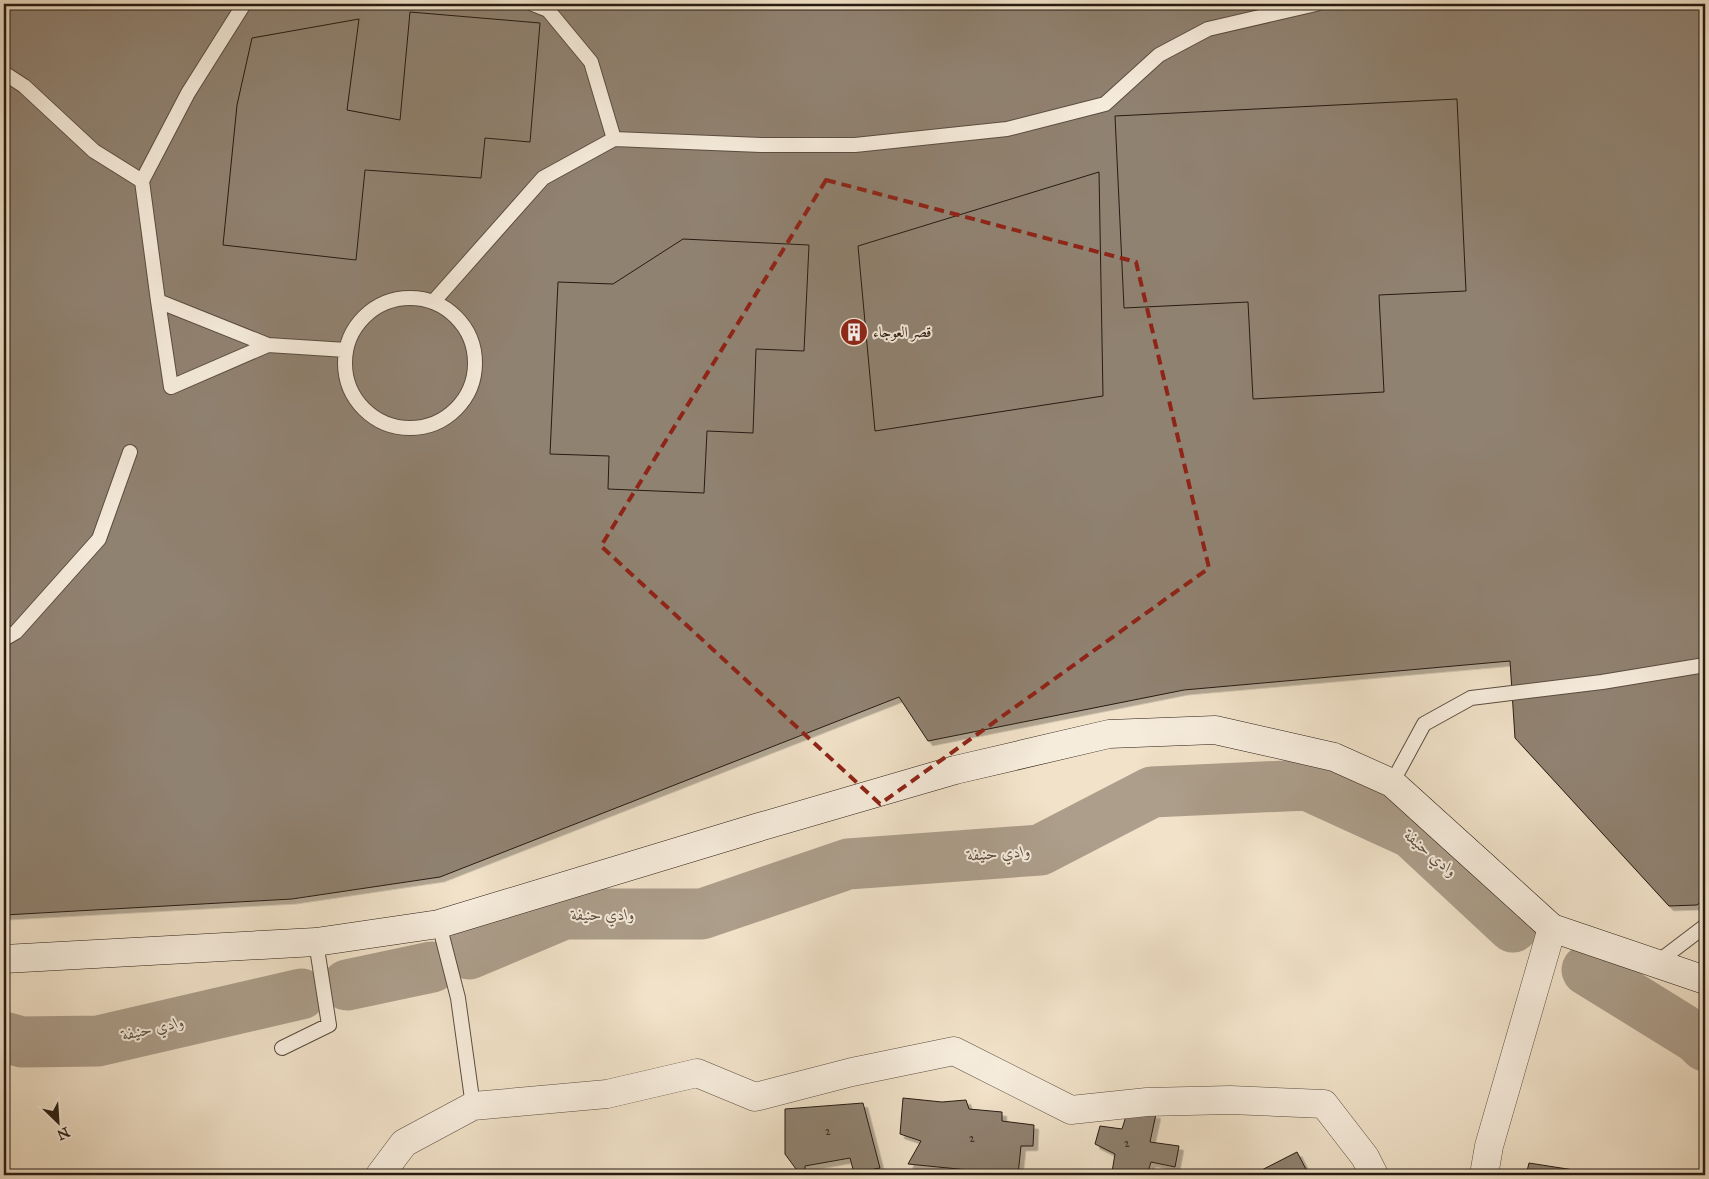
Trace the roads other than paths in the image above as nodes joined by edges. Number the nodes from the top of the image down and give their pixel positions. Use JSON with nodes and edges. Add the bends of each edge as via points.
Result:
{"nodes":[{"id":1,"x":244,"y":4,"type":"edge"},
{"id":2,"x":533,"y":4,"type":"edge"},
{"id":3,"x":1316,"y":4,"type":"edge"},
{"id":4,"x":4,"y":73,"type":"edge"},
{"id":5,"x":614,"y":139,"type":"junction"},
{"id":6,"x":142,"y":181,"type":"junction"},
{"id":7,"x":434,"y":301,"type":"junction"},
{"id":8,"x":158,"y":302,"type":"junction"},
{"id":9,"x":268,"y":345,"type":"junction"},
{"id":10,"x":346,"y":350,"type":"junction"},
{"id":11,"x":130,"y":452,"type":"dead end"},
{"id":12,"x":4,"y":640,"type":"edge"},
{"id":13,"x":1705,"y":665,"type":"edge"},
{"id":14,"x":1392,"y":783,"type":"junction"},
{"id":15,"x":439,"y":924,"type":"junction"},
{"id":16,"x":1705,"y":926,"type":"edge"},
{"id":17,"x":1552,"y":928,"type":"junction"},
{"id":18,"x":316,"y":942,"type":"junction"},
{"id":19,"x":4,"y":959,"type":"edge"},
{"id":20,"x":1655,"y":964,"type":"junction"},
{"id":21,"x":1705,"y":980,"type":"edge"},
{"id":22,"x":282,"y":1048,"type":"dead end"},
{"id":23,"x":474,"y":1106,"type":"junction"},
{"id":24,"x":380,"y":1175,"type":"edge"},
{"id":25,"x":1374,"y":1175,"type":"edge"},
{"id":26,"x":1484,"y":1175,"type":"edge"}],
"edges":[{"from":1,"to":6,"type":"lane","via":[[188,93]]},
{"from":2,"to":5,"type":"lane","via":[[548,10],[591,62]]},
{"from":3,"to":5,"type":"lane","via":[[1208,28],[1159,55],[1104,104],[1007,129],[855,144],[761,145]]},
{"from":4,"to":6,"type":"lane","via":[[24,86],[94,151]]},
{"from":5,"to":7,"type":"lane","via":[[544,178]]},
{"from":6,"to":8,"type":"lane"},
{"from":7,"to":10,"type":"lane","via":[[412,297],[389,300],[369,312],[354,328]]},
{"from":7,"to":10,"type":"lane","via":[[452,312],[466,328],[475,348],[476,369],[470,390],[458,408],[442,420],[422,428],[400,428],[368,413],[350,392],[345,371]]},
{"from":8,"to":9,"type":"lane"},
{"from":8,"to":9,"type":"lane","via":[[171,387]]},
{"from":9,"to":10,"type":"lane"},
{"from":11,"to":12,"type":"lane","via":[[99,539],[16,632]]},
{"from":13,"to":14,"type":"lane","via":[[1471,698],[1424,724]]},
{"from":14,"to":15,"type":"main road","via":[[1334,757],[1215,730],[1109,734],[955,770]]},
{"from":14,"to":17,"type":"main road"},
{"from":15,"to":18,"type":"main road"},
{"from":15,"to":23,"type":"lane","via":[[458,998]]},
{"from":16,"to":20,"type":"lane"},
{"from":17,"to":20,"type":"main road"},
{"from":17,"to":26,"type":"main road","via":[[1489,1146]]},
{"from":18,"to":19,"type":"main road"},
{"from":18,"to":22,"type":"lane","via":[[329,1025]]},
{"from":20,"to":21,"type":"main road"},
{"from":23,"to":24,"type":"main road","via":[[404,1143]]},
{"from":23,"to":25,"type":"main road","via":[[607,1094],[697,1073],[754,1097],[954,1051],[1072,1110],[1157,1102],[1230,1100],[1324,1104],[1365,1157]]}]}
